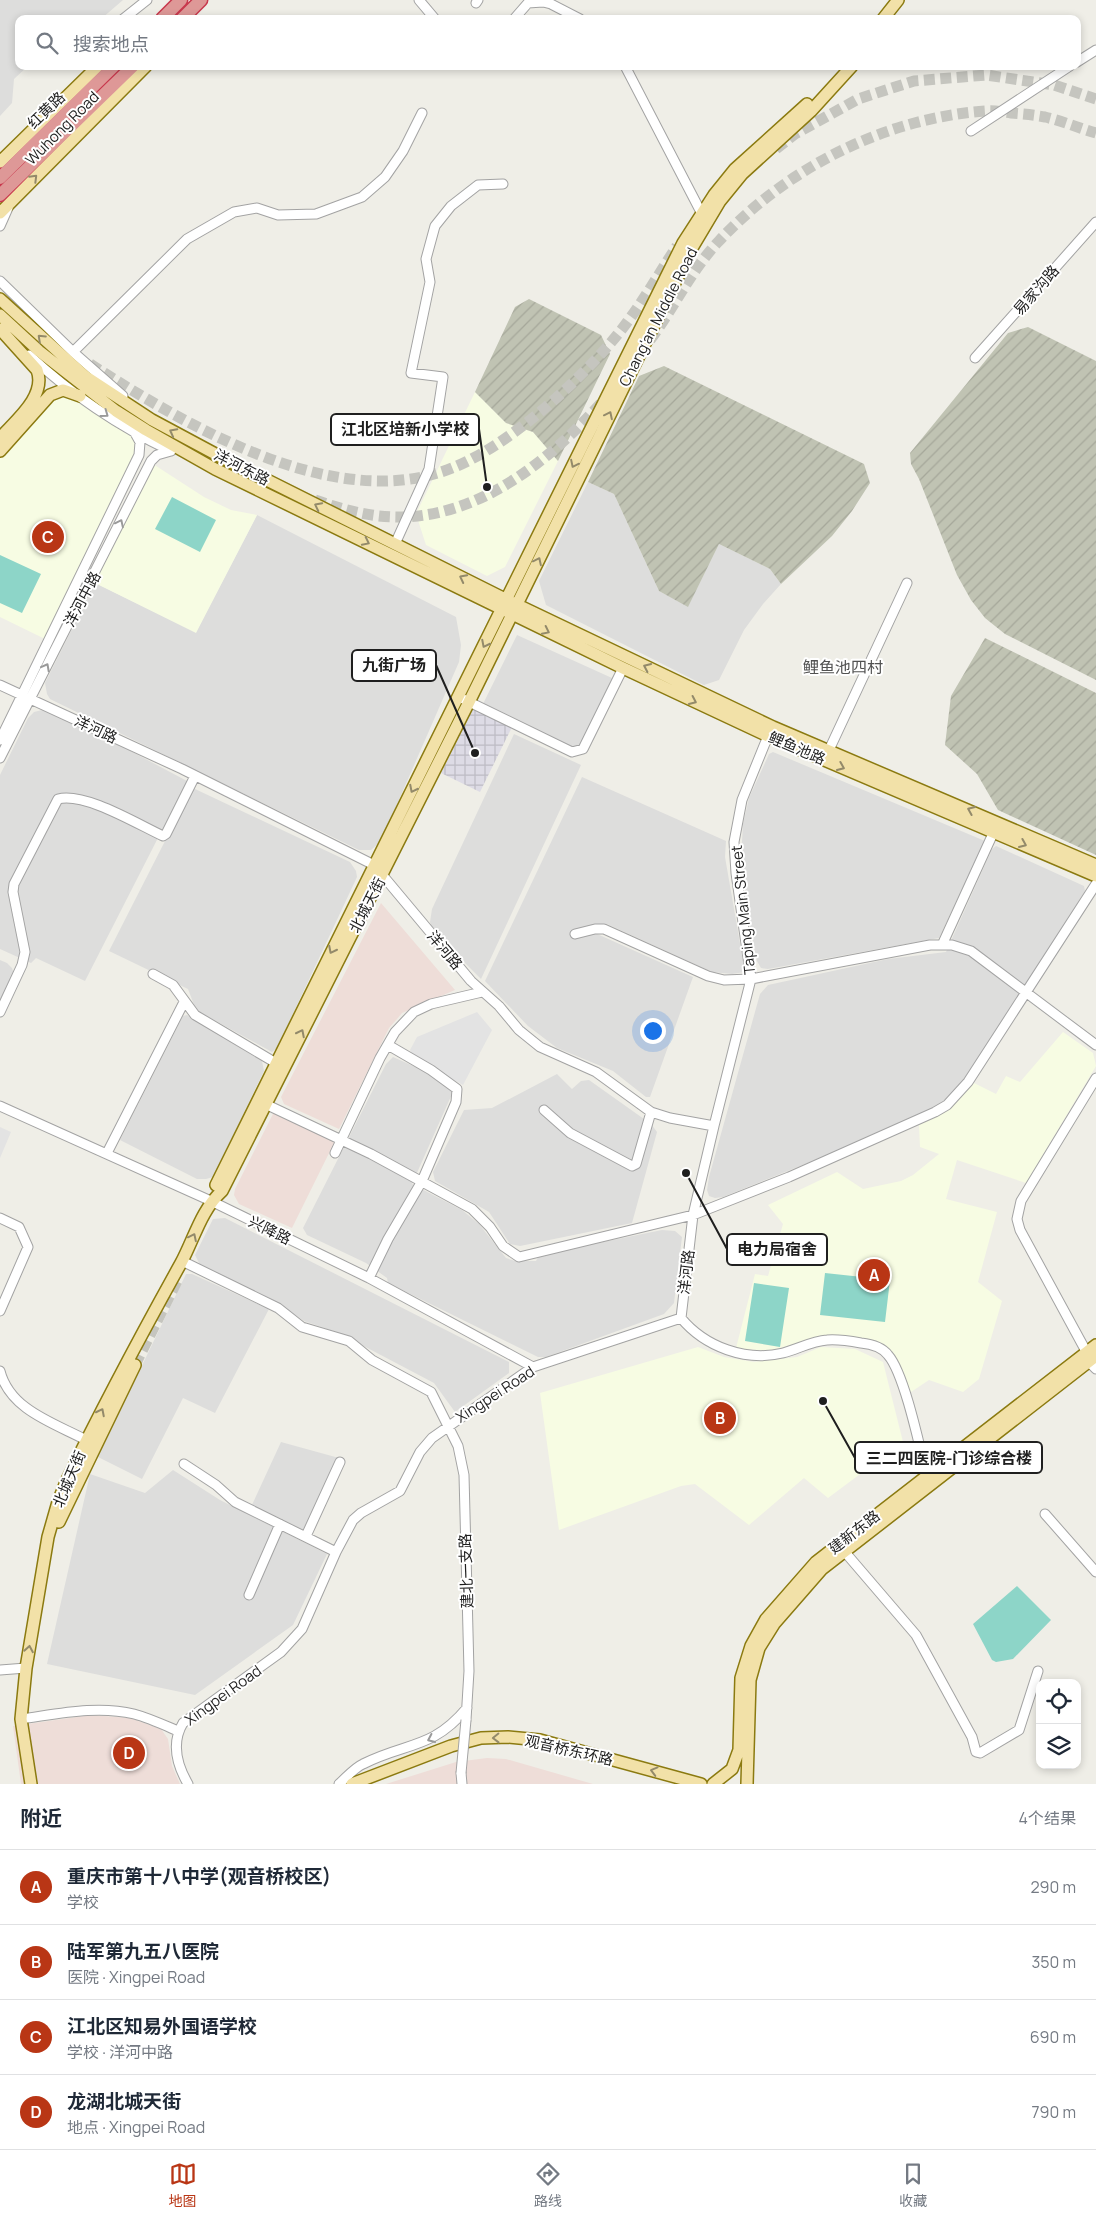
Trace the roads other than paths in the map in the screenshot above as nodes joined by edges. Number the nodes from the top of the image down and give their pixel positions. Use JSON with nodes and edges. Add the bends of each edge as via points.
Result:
{"nodes":[{"id":1,"x":147,"y":0,"type":"edge"},
{"id":2,"x":180,"y":0,"type":"edge"},
{"id":3,"x":200,"y":0,"type":"edge"},
{"id":4,"x":419,"y":0,"type":"edge"},
{"id":5,"x":898,"y":0,"type":"edge"},
{"id":6,"x":908,"y":0,"type":"edge"},
{"id":7,"x":129,"y":15,"type":"edge"},
{"id":8,"x":159,"y":15,"type":"edge"},
{"id":9,"x":166,"y":15,"type":"edge"},
{"id":10,"x":187,"y":15,"type":"edge"},
{"id":11,"x":432,"y":15,"type":"edge"},
{"id":12,"x":518,"y":15,"type":"edge"},
{"id":13,"x":571,"y":15,"type":"edge"},
{"id":14,"x":886,"y":15,"type":"edge"},
{"id":15,"x":895,"y":15,"type":"edge"},
{"id":16,"x":1096,"y":50,"type":"edge"},
{"id":17,"x":1081,"y":59,"type":"edge"},
{"id":18,"x":94,"y":70,"type":"edge"},
{"id":19,"x":110,"y":70,"type":"edge"},
{"id":20,"x":129,"y":70,"type":"edge"},
{"id":21,"x":142,"y":70,"type":"edge"},
{"id":22,"x":627,"y":70,"type":"edge"},
{"id":23,"x":839,"y":70,"type":"edge"},
{"id":24,"x":848,"y":70,"type":"edge"},
{"id":25,"x":1064,"y":70,"type":"edge"},
{"id":26,"x":422,"y":113,"type":"dead end"},
{"id":27,"x":971,"y":131,"type":"dead end"},
{"id":28,"x":24,"y":138,"type":"junction"},
{"id":29,"x":0,"y":154,"type":"edge"},
{"id":30,"x":0,"y":162,"type":"edge"},
{"id":31,"x":0,"y":178,"type":"edge"},
{"id":32,"x":503,"y":184,"type":"dead end"},
{"id":33,"x":0,"y":197,"type":"edge"},
{"id":34,"x":12,"y":200,"type":"junction"},
{"id":35,"x":0,"y":213,"type":"edge"},
{"id":36,"x":704,"y":218,"type":"junction"},
{"id":37,"x":1096,"y":222,"type":"edge"},
{"id":38,"x":0,"y":226,"type":"edge"},
{"id":39,"x":0,"y":273,"type":"edge"},
{"id":40,"x":2,"y":284,"type":"edge"},
{"id":41,"x":0,"y":299,"type":"edge"},
{"id":42,"x":0,"y":315,"type":"edge"},
{"id":43,"x":0,"y":328,"type":"edge"},
{"id":44,"x":73,"y":352,"type":"junction"},
{"id":45,"x":975,"y":358,"type":"dead end"},
{"id":46,"x":80,"y":396,"type":"junction"},
{"id":47,"x":152,"y":420,"type":"junction"},
{"id":48,"x":135,"y":434,"type":"junction"},
{"id":49,"x":0,"y":438,"type":"edge"},
{"id":50,"x":0,"y":451,"type":"edge"},
{"id":51,"x":171,"y":451,"type":"junction"},
{"id":52,"x":215,"y":469,"type":"junction"},
{"id":53,"x":395,"y":544,"type":"junction"},
{"id":54,"x":907,"y":583,"type":"dead end"},
{"id":55,"x":509,"y":607,"type":"junction"},
{"id":56,"x":623,"y":668,"type":"junction"},
{"id":57,"x":0,"y":685,"type":"edge"},
{"id":58,"x":26,"y":697,"type":"junction"},
{"id":59,"x":464,"y":699,"type":"junction"},
{"id":60,"x":770,"y":732,"type":"junction"},
{"id":61,"x":0,"y":740,"type":"edge"},
{"id":62,"x":829,"y":750,"type":"junction"},
{"id":63,"x":0,"y":758,"type":"edge"},
{"id":64,"x":195,"y":776,"type":"junction"},
{"id":65,"x":996,"y":827,"type":"junction"},
{"id":66,"x":1096,"y":865,"type":"edge"},
{"id":67,"x":374,"y":866,"type":"junction"},
{"id":68,"x":383,"y":874,"type":"junction"},
{"id":69,"x":1096,"y":876,"type":"edge"},
{"id":70,"x":1096,"y":884,"type":"edge"},
{"id":71,"x":575,"y":934,"type":"dead end"},
{"id":72,"x":942,"y":945,"type":"junction"},
{"id":73,"x":153,"y":974,"type":"dead end"},
{"id":74,"x":751,"y":979,"type":"junction"},
{"id":75,"x":482,"y":992,"type":"junction"},
{"id":76,"x":1027,"y":992,"type":"junction"},
{"id":77,"x":184,"y":1002,"type":"junction"},
{"id":78,"x":0,"y":1012,"type":"edge"},
{"id":79,"x":388,"y":1045,"type":"junction"},
{"id":80,"x":1096,"y":1045,"type":"edge"},
{"id":81,"x":280,"y":1065,"type":"junction"},
{"id":82,"x":1096,"y":1078,"type":"edge"},
{"id":83,"x":262,"y":1102,"type":"junction"},
{"id":84,"x":0,"y":1106,"type":"edge"},
{"id":85,"x":544,"y":1110,"type":"dead end"},
{"id":86,"x":651,"y":1112,"type":"junction"},
{"id":87,"x":714,"y":1126,"type":"junction"},
{"id":88,"x":342,"y":1139,"type":"junction"},
{"id":89,"x":107,"y":1153,"type":"junction"},
{"id":90,"x":335,"y":1153,"type":"dead end"},
{"id":91,"x":422,"y":1181,"type":"junction"},
{"id":92,"x":211,"y":1201,"type":"junction"},
{"id":93,"x":693,"y":1214,"type":"junction"},
{"id":94,"x":0,"y":1218,"type":"edge"},
{"id":95,"x":182,"y":1261,"type":"junction"},
{"id":96,"x":369,"y":1278,"type":"junction"},
{"id":97,"x":0,"y":1311,"type":"edge"},
{"id":98,"x":681,"y":1318,"type":"junction"},
{"id":99,"x":1096,"y":1345,"type":"edge"},
{"id":100,"x":1093,"y":1360,"type":"edge"},
{"id":101,"x":135,"y":1365,"type":"tunnel mouth"},
{"id":102,"x":533,"y":1367,"type":"junction"},
{"id":103,"x":0,"y":1371,"type":"edge"},
{"id":104,"x":449,"y":1424,"type":"junction"},
{"id":105,"x":86,"y":1440,"type":"junction"},
{"id":106,"x":340,"y":1462,"type":"dead end"},
{"id":107,"x":184,"y":1464,"type":"dead end"},
{"id":108,"x":928,"y":1480,"type":"junction"},
{"id":109,"x":1045,"y":1514,"type":"dead end"},
{"id":110,"x":280,"y":1524,"type":"junction"},
{"id":111,"x":306,"y":1536,"type":"junction"},
{"id":112,"x":844,"y":1551,"type":"junction"},
{"id":113,"x":336,"y":1552,"type":"junction"},
{"id":114,"x":46,"y":1554,"type":"junction"},
{"id":115,"x":1096,"y":1572,"type":"edge"},
{"id":116,"x":249,"y":1595,"type":"dead end"},
{"id":117,"x":26,"y":1668,"type":"junction"},
{"id":118,"x":0,"y":1670,"type":"edge"},
{"id":119,"x":1038,"y":1671,"type":"dead end"},
{"id":120,"x":468,"y":1708,"type":"junction"},
{"id":121,"x":21,"y":1719,"type":"junction"},
{"id":122,"x":178,"y":1730,"type":"junction"},
{"id":123,"x":31,"y":1784,"type":"edge"},
{"id":124,"x":188,"y":1784,"type":"edge"},
{"id":125,"x":339,"y":1784,"type":"edge"},
{"id":126,"x":352,"y":1784,"type":"edge"},
{"id":127,"x":462,"y":1784,"type":"edge"},
{"id":128,"x":701,"y":1784,"type":"edge"},
{"id":129,"x":713,"y":1784,"type":"edge"},
{"id":130,"x":747,"y":1784,"type":"edge"}],
"edges":[{"from":1,"to":7,"type":"street"},
{"from":2,"to":8,"type":"main road"},
{"from":2,"to":9,"type":"highway"},
{"from":3,"to":10,"type":"highway"},
{"from":4,"to":11,"type":"street"},
{"from":5,"to":14,"type":"main road"},
{"from":6,"to":15,"type":"main road"},
{"from":12,"to":13,"type":"street","via":[[528,3],[543,2]]},
{"from":16,"to":17,"type":"street"},
{"from":18,"to":28,"type":"main road","name":"Wuhong Road"},
{"from":19,"to":31,"type":"highway","name":"红黄路"},
{"from":20,"to":33,"type":"highway","name":"红黄路"},
{"from":34,"to":21,"type":"main road","name":"Wuhong Road","one_way":true},
{"from":22,"to":36,"type":"street"},
{"from":23,"to":36,"type":"main road","name":"Chang'an Middle Road","via":[[736,169]]},
{"from":24,"to":36,"type":"main road","name":"Chang'an Middle Road","via":[[811,110],[742,174]]},
{"from":25,"to":27,"type":"street"},
{"from":26,"to":44,"type":"street","via":[[403,151],[385,177],[362,198],[316,214],[278,215],[257,208],[234,212],[187,238]]},
{"from":28,"to":29,"type":"street"},
{"from":28,"to":30,"type":"main road","name":"Wuhong Road"},
{"from":32,"to":53,"type":"street","via":[[478,185],[450,206],[433,234],[426,259],[430,282],[412,373],[443,377],[429,469]]},
{"from":33,"to":34,"type":"main road"},
{"from":34,"to":35,"type":"main road","name":"Wuhong Road"},
{"from":34,"to":38,"type":"street"},
{"from":36,"to":55,"type":"main road","name":"Chang'an Middle Road","via":[[653,326]]},
{"from":37,"to":45,"type":"street","name":"易家沟路"},
{"from":39,"to":40,"type":"street"},
{"from":40,"to":44,"type":"street"},
{"from":47,"to":41,"type":"main road","name":"洋河东路","one_way":true,"via":[[85,376]]},
{"from":42,"to":52,"type":"main road","name":"洋河东路","via":[[39,351],[116,411]]},
{"from":43,"to":46,"type":"street"},
{"from":43,"to":49,"type":"main road","via":[[37,370],[40,378],[36,395]]},
{"from":44,"to":47,"type":"street"},
{"from":46,"to":48,"type":"street","one_way":true},
{"from":46,"to":50,"type":"main road","via":[[63,390],[50,395]]},
{"from":53,"to":47,"type":"main road","name":"洋河东路","one_way":true},
{"from":48,"to":51,"type":"street"},
{"from":48,"to":58,"type":"street","name":"洋河中路","via":[[140,442],[139,455]]},
{"from":51,"to":52,"type":"street"},
{"from":58,"to":51,"type":"street","name":"洋河中路","one_way":true,"via":[[93,577],[151,461],[157,454]]},
{"from":52,"to":55,"type":"main road","name":"洋河东路","one_way":true},
{"from":55,"to":53,"type":"main road","name":"洋河东路","one_way":true},
{"from":54,"to":62,"type":"street"},
{"from":55,"to":56,"type":"main road","name":"鲤鱼池路","one_way":true},
{"from":55,"to":59,"type":"main road","name":"北城天街"},
{"from":60,"to":55,"type":"main road","name":"鲤鱼池路","one_way":true},
{"from":56,"to":59,"type":"street","via":[[584,748],[577,752]]},
{"from":56,"to":60,"type":"main road","name":"鲤鱼池路","one_way":true},
{"from":57,"to":58,"type":"street","name":"洋河路"},
{"from":58,"to":61,"type":"street","name":"洋河中路"},
{"from":58,"to":63,"type":"street","name":"洋河中路"},
{"from":58,"to":64,"type":"street","name":"洋河路"},
{"from":59,"to":67,"type":"main road","name":"北城天街","one_way":true},
{"from":59,"to":68,"type":"main road","name":"北城天街"},
{"from":60,"to":62,"type":"main road","name":"鲤鱼池路"},
{"from":60,"to":65,"type":"main road","name":"鲤鱼池路","one_way":true},
{"from":60,"to":74,"type":"street","name":"Taping Main Street","via":[[742,800],[734,842]]},
{"from":65,"to":62,"type":"main road","name":"鲤鱼池路","one_way":true},
{"from":64,"to":67,"type":"street","name":"洋河路"},
{"from":64,"to":78,"type":"street","via":[[163,836],[103,807],[68,796],[58,799],[14,884],[25,952]]},
{"from":65,"to":66,"type":"main road","name":"鲤鱼池路"},
{"from":65,"to":69,"type":"main road","name":"鲤鱼池路","one_way":true},
{"from":65,"to":72,"type":"street"},
{"from":67,"to":68,"type":"street","name":"洋河路"},
{"from":67,"to":81,"type":"main road","name":"北城天街","one_way":true},
{"from":68,"to":75,"type":"street","name":"洋河路"},
{"from":81,"to":68,"type":"main road","name":"北城天街","one_way":true},
{"from":70,"to":76,"type":"street"},
{"from":71,"to":74,"type":"street","via":[[604,929],[708,976],[724,980]]},
{"from":72,"to":74,"type":"street"},
{"from":72,"to":76,"type":"street","via":[[971,951]]},
{"from":73,"to":77,"type":"street","via":[[173,985]]},
{"from":74,"to":87,"type":"street","name":"Taping Main Street"},
{"from":75,"to":79,"type":"street","via":[[444,1000],[414,1012],[395,1032]]},
{"from":75,"to":86,"type":"street","name":"洋河路","via":[[540,1047],[596,1072]]},
{"from":76,"to":80,"type":"street"},
{"from":76,"to":93,"type":"street","via":[[968,1082],[946,1105],[789,1177]]},
{"from":77,"to":81,"type":"street","via":[[195,1015]]},
{"from":77,"to":89,"type":"street"},
{"from":79,"to":88,"type":"street"},
{"from":79,"to":91,"type":"street","via":[[457,1089],[456,1102]]},
{"from":81,"to":83,"type":"main road","name":"北城天街"},
{"from":82,"to":100,"type":"street","via":[[1021,1201],[1017,1219],[1020,1230]]},
{"from":83,"to":88,"type":"street"},
{"from":83,"to":92,"type":"main road","name":"北城天街","via":[[222,1192]]},
{"from":84,"to":89,"type":"street","name":"兴降路"},
{"from":85,"to":86,"type":"street","via":[[570,1133],[632,1166],[636,1164]]},
{"from":86,"to":87,"type":"street","name":"洋河路"},
{"from":87,"to":93,"type":"street","name":"洋河路"},
{"from":88,"to":90,"type":"street"},
{"from":88,"to":91,"type":"street"},
{"from":89,"to":92,"type":"street","name":"兴降路"},
{"from":91,"to":93,"type":"street","via":[[472,1209],[504,1246],[519,1257]]},
{"from":91,"to":96,"type":"street"},
{"from":95,"to":92,"type":"main road","name":"北城天街","one_way":true},
{"from":92,"to":96,"type":"street","name":"兴降路"},
{"from":93,"to":98,"type":"street","name":"洋河路"},
{"from":94,"to":97,"type":"street","via":[[19,1227],[28,1247]]},
{"from":95,"to":104,"type":"street","name":"建北一支路","via":[[278,1308],[302,1327],[348,1342],[372,1360],[426,1388]]},
{"from":105,"to":95,"type":"main road","name":"北城天街","one_way":true},
{"from":96,"to":102,"type":"street","name":"兴降路"},
{"from":98,"to":102,"type":"street","name":"Xingpei Road"},
{"from":98,"to":108,"type":"street","via":[[703,1339],[752,1356],[784,1353],[826,1340],[880,1348],[888,1354],[899,1374]]},
{"from":99,"to":100,"type":"main road","name":"建新东路"},
{"from":100,"to":108,"type":"main road","name":"建新东路"},
{"from":101,"to":114,"type":"main road","via":[[70,1497]]},
{"from":102,"to":104,"type":"street","name":"Xingpei Road"},
{"from":103,"to":105,"type":"street","via":[[3,1382],[16,1400],[31,1412]]},
{"from":104,"to":113,"type":"street","name":"Xingpei Road","via":[[425,1444],[400,1491],[361,1512],[353,1520]]},
{"from":104,"to":120,"type":"street","name":"建北一支路","via":[[464,1475]]},
{"from":105,"to":114,"type":"main road","name":"北城天街","via":[[58,1502]]},
{"from":106,"to":111,"type":"street"},
{"from":107,"to":110,"type":"street","via":[[235,1502]]},
{"from":108,"to":112,"type":"main road","name":"建新东路"},
{"from":108,"to":129,"type":"main road","name":"建新东路","via":[[816,1562],[766,1619],[751,1646],[741,1678],[740,1738],[736,1760],[727,1774]]},
{"from":109,"to":115,"type":"street"},
{"from":110,"to":111,"type":"street"},
{"from":110,"to":116,"type":"street"},
{"from":111,"to":113,"type":"street"},
{"from":112,"to":119,"type":"street","via":[[916,1635],[972,1737],[976,1752],[980,1753],[1019,1730]]},
{"from":112,"to":130,"type":"main road","name":"建新东路","via":[[822,1568],[774,1624],[759,1648],[750,1680]]},
{"from":113,"to":122,"type":"street","name":"Xingpei Road","via":[[312,1608],[293,1641],[189,1716]]},
{"from":117,"to":114,"type":"main road","name":"北城天街","one_way":true},
{"from":117,"to":118,"type":"street"},
{"from":117,"to":121,"type":"main road","name":"北城天街"},
{"from":120,"to":125,"type":"street","one_way":true,"via":[[454,1724],[430,1740],[361,1764]]},
{"from":120,"to":127,"type":"street","name":"建北一支路","bridge":true},
{"from":121,"to":122,"type":"street","via":[[90,1710],[118,1711]]},
{"from":121,"to":123,"type":"main road","name":"北城天街"},
{"from":122,"to":124,"type":"street","name":"Xingpei Road","via":[[176,1754]]},
{"from":128,"to":126,"type":"main road","name":"观音桥东环路","one_way":true,"via":[[540,1740],[508,1737],[481,1738],[450,1746]]}]}
